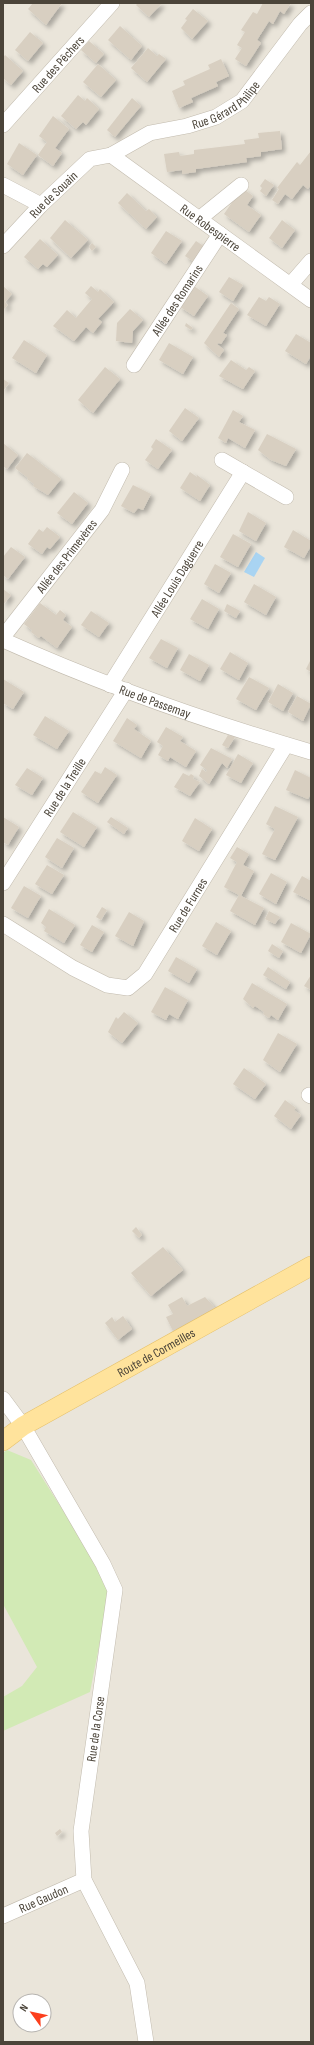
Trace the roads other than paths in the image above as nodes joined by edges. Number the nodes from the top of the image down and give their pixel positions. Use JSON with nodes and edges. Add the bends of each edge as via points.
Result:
{"nodes":[{"id":1,"x":112,"y":3,"type":"edge"},
{"id":2,"x":311,"y":13,"type":"edge"},
{"id":3,"x":3,"y":125,"type":"edge"},
{"id":4,"x":111,"y":155,"type":"junction"},
{"id":5,"x":3,"y":185,"type":"edge"},
{"id":6,"x":241,"y":185,"type":"dead end"},
{"id":7,"x":41,"y":205,"type":"junction"},
{"id":8,"x":198,"y":219,"type":"junction"},
{"id":9,"x":220,"y":234,"type":"junction"},
{"id":10,"x":3,"y":246,"type":"edge"},
{"id":11,"x":311,"y":261,"type":"edge"},
{"id":12,"x":291,"y":284,"type":"junction"},
{"id":13,"x":311,"y":300,"type":"edge"},
{"id":14,"x":134,"y":365,"type":"dead end"},
{"id":15,"x":222,"y":460,"type":"dead end"},
{"id":16,"x":122,"y":470,"type":"dead end"},
{"id":17,"x":243,"y":472,"type":"junction"},
{"id":18,"x":286,"y":497,"type":"dead end"},
{"id":19,"x":3,"y":637,"type":"edge"},
{"id":20,"x":3,"y":640,"type":"edge"},
{"id":21,"x":110,"y":685,"type":"junction"},
{"id":22,"x":126,"y":690,"type":"junction"},
{"id":23,"x":286,"y":745,"type":"junction"},
{"id":24,"x":311,"y":752,"type":"edge"},
{"id":25,"x":3,"y":883,"type":"edge"},
{"id":26,"x":3,"y":924,"type":"edge"},
{"id":27,"x":311,"y":1266,"type":"edge"},
{"id":28,"x":3,"y":1399,"type":"edge"},
{"id":29,"x":23,"y":1426,"type":"junction"},
{"id":30,"x":3,"y":1441,"type":"edge"},
{"id":31,"x":84,"y":1880,"type":"junction"},
{"id":32,"x":3,"y":1916,"type":"edge"},
{"id":33,"x":146,"y":2042,"type":"edge"}],
"edges":[{"from":1,"to":3,"type":"street","name":"Rue des Pêchers"},
{"from":2,"to":4,"type":"street","name":"Rue Gérard Philipe","via":[[242,101],[216,117],[150,133]]},
{"from":4,"to":7,"type":"street","name":"Rue de Souain","via":[[90,159]]},
{"from":4,"to":8,"type":"street","name":"Rue Robespierre"},
{"from":5,"to":7,"type":"street"},
{"from":6,"to":8,"type":"street"},
{"from":7,"to":10,"type":"street","name":"Rue de Souain"},
{"from":8,"to":9,"type":"street","name":"Rue Robespierre"},
{"from":9,"to":12,"type":"street","name":"Rue Robespierre"},
{"from":9,"to":14,"type":"street","name":"Allée des Romarins"},
{"from":11,"to":12,"type":"street"},
{"from":12,"to":13,"type":"street","name":"Rue Robespierre"},
{"from":15,"to":17,"type":"street"},
{"from":16,"to":19,"type":"street","name":"Allée des Primevères","via":[[102,510]]},
{"from":17,"to":18,"type":"street"},
{"from":17,"to":21,"type":"street","name":"Allée Louis Daguerre"},
{"from":20,"to":21,"type":"street","name":"Rue de Passemay"},
{"from":21,"to":22,"type":"street","name":"Rue de Passemay"},
{"from":22,"to":23,"type":"street","name":"Rue de Passemay"},
{"from":22,"to":25,"type":"street","name":"Rue de la Treille"},
{"from":23,"to":24,"type":"street","name":"Rue de Passemay"},
{"from":23,"to":26,"type":"street","name":"Rue de Furnes","via":[[145,974],[128,988],[107,985]]},
{"from":27,"to":29,"type":"main road","name":"Route de Cormeilles"},
{"from":28,"to":29,"type":"street","name":"Rue de la Corse"},
{"from":29,"to":30,"type":"main road","name":"Route de Cormeilles"},
{"from":29,"to":31,"type":"street","name":"Rue de la Corse","via":[[103,1564],[115,1590],[81,1831]]},
{"from":31,"to":32,"type":"street","name":"Rue Gaudon"},
{"from":31,"to":33,"type":"street","name":"Rue de la Corse","via":[[137,1983]]}]}
